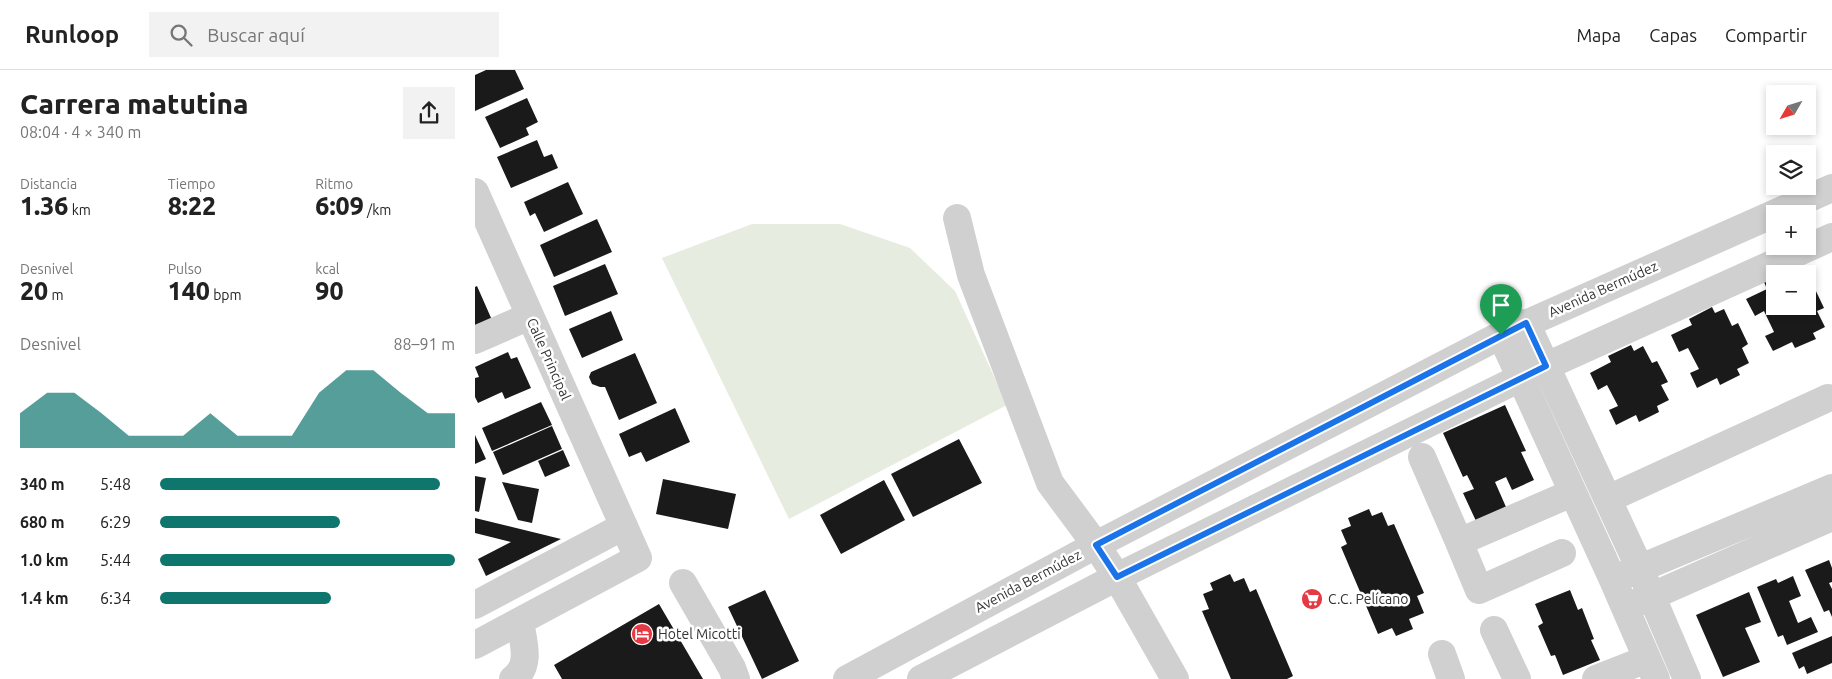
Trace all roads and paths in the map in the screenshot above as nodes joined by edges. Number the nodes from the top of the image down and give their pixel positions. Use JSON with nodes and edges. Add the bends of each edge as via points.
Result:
{"nodes":[{"id":1,"x":1832,"y":188,"type":"edge"},
{"id":2,"x":475,"y":192,"type":"edge"},
{"id":3,"x":957,"y":218,"type":"dead end"},
{"id":4,"x":1832,"y":237,"type":"edge"},
{"id":5,"x":530,"y":316,"type":"junction"},
{"id":6,"x":1526,"y":323,"type":"junction"},
{"id":7,"x":1501,"y":335,"type":"junction"},
{"id":8,"x":475,"y":340,"type":"edge"},
{"id":9,"x":1546,"y":366,"type":"junction"},
{"id":10,"x":1520,"y":378,"type":"junction"},
{"id":11,"x":1828,"y":398,"type":"dead end"},
{"id":12,"x":1422,"y":457,"type":"dead end"},
{"id":13,"x":1832,"y":488,"type":"edge"},
{"id":14,"x":1572,"y":493,"type":"junction"},
{"id":15,"x":1608,"y":499,"type":"junction"},
{"id":16,"x":1832,"y":518,"type":"edge"},
{"id":17,"x":624,"y":526,"type":"junction"},
{"id":18,"x":1459,"y":542,"type":"junction"},
{"id":19,"x":1096,"y":545,"type":"junction"},
{"id":20,"x":1562,"y":553,"type":"dead end"},
{"id":21,"x":1640,"y":569,"type":"junction"},
{"id":22,"x":1117,"y":577,"type":"junction"},
{"id":23,"x":1613,"y":580,"type":"junction"},
{"id":24,"x":683,"y":582,"type":"dead end"},
{"id":25,"x":1652,"y":596,"type":"junction"},
{"id":26,"x":475,"y":605,"type":"edge"},
{"id":27,"x":1625,"y":608,"type":"junction"},
{"id":28,"x":520,"y":622,"type":"junction"},
{"id":29,"x":1494,"y":630,"type":"dead end"},
{"id":30,"x":475,"y":645,"type":"edge"},
{"id":31,"x":1651,"y":669,"type":"edge"},
{"id":32,"x":513,"y":679,"type":"edge"},
{"id":33,"x":736,"y":679,"type":"edge"},
{"id":34,"x":847,"y":679,"type":"edge"},
{"id":35,"x":921,"y":679,"type":"edge"},
{"id":36,"x":1175,"y":679,"type":"edge"},
{"id":37,"x":1517,"y":679,"type":"edge"},
{"id":38,"x":1595,"y":679,"type":"edge"},
{"id":39,"x":1687,"y":679,"type":"edge"}],
"edges":[{"from":1,"to":6,"type":"street","name":"Avenida Bermúdez"},
{"from":2,"to":5,"type":"street","name":"Calle Principal"},
{"from":3,"to":19,"type":"street","via":[[971,275],[1050,483]]},
{"from":4,"to":9,"type":"street"},
{"from":5,"to":8,"type":"street"},
{"from":5,"to":17,"type":"street","name":"Calle Principal"},
{"from":6,"to":7,"type":"street","name":"Avenida Bermúdez"},
{"from":6,"to":9,"type":"street"},
{"from":7,"to":10,"type":"street"},
{"from":7,"to":19,"type":"street","name":"Avenida Bermúdez"},
{"from":9,"to":10,"type":"street"},
{"from":9,"to":15,"type":"street"},
{"from":10,"to":14,"type":"street"},
{"from":10,"to":22,"type":"street"},
{"from":11,"to":15,"type":"street"},
{"from":12,"to":18,"type":"street"},
{"from":13,"to":21,"type":"street"},
{"from":14,"to":18,"type":"street"},
{"from":14,"to":23,"type":"street"},
{"from":15,"to":21,"type":"street"},
{"from":16,"to":25,"type":"street"},
{"from":17,"to":26,"type":"street"},
{"from":17,"to":28,"type":"street","name":"Calle Principal","via":[[638,558]]},
{"from":18,"to":20,"type":"street","via":[[1479,590]]},
{"from":19,"to":22,"type":"street"},
{"from":19,"to":34,"type":"street","name":"Avenida Bermúdez"},
{"from":21,"to":23,"type":"street"},
{"from":21,"to":25,"type":"street"},
{"from":22,"to":35,"type":"street"},
{"from":22,"to":36,"type":"street"},
{"from":23,"to":27,"type":"street"},
{"from":24,"to":33,"type":"street"},
{"from":25,"to":27,"type":"street"},
{"from":25,"to":39,"type":"street"},
{"from":27,"to":31,"type":"street"},
{"from":28,"to":30,"type":"street","name":"Calle Principal"},
{"from":28,"to":32,"type":"street","via":[[525,658],[521,673]]},
{"from":29,"to":37,"type":"street"},
{"from":31,"to":38,"type":"street"}]}
